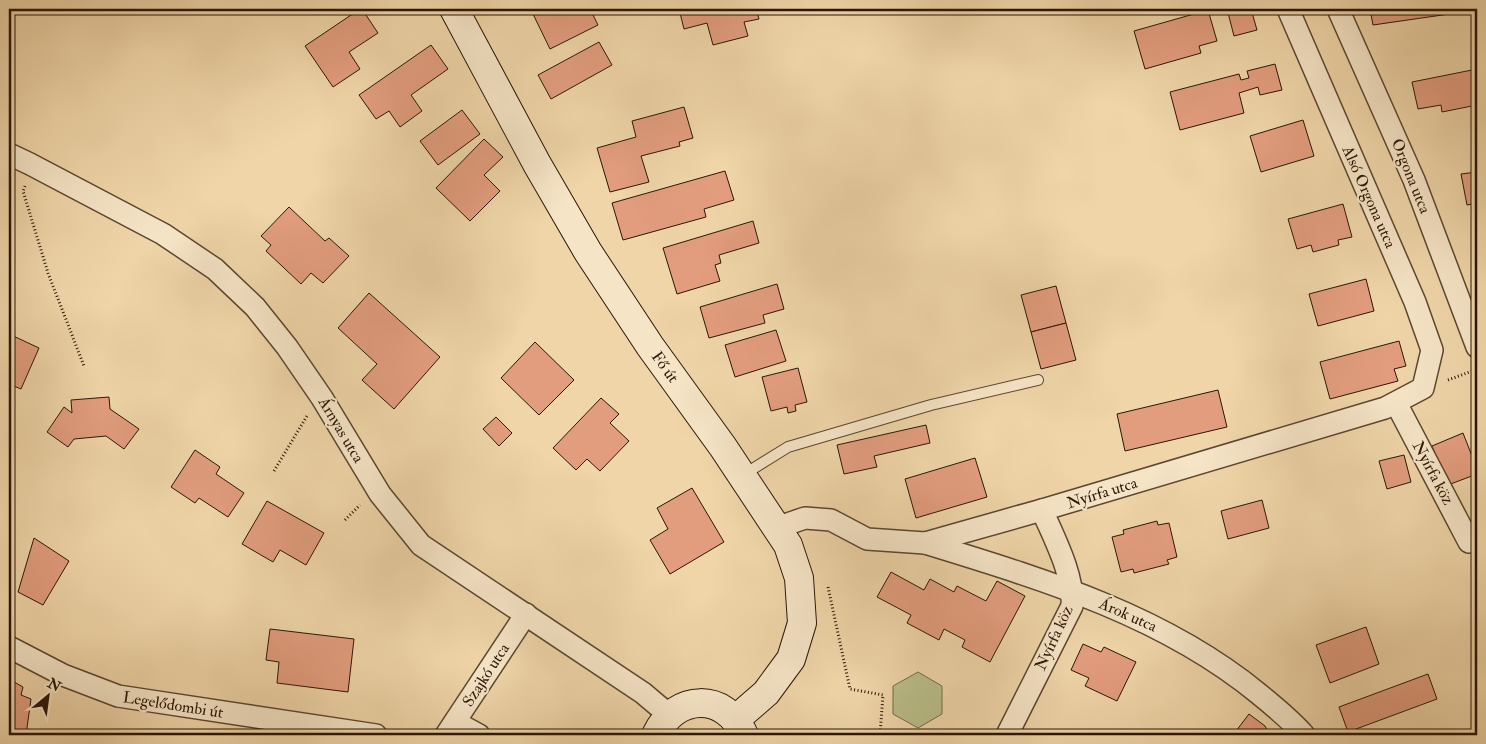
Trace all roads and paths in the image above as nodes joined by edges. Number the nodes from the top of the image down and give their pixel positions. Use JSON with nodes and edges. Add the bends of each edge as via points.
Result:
{"nodes":[{"id":1,"x":454,"y":9,"type":"edge"},
{"id":2,"x":1288,"y":9,"type":"edge"},
{"id":3,"x":1338,"y":9,"type":"edge"},
{"id":4,"x":9,"y":154,"type":"edge"},
{"id":5,"x":30,"y":164,"type":"junction"},
{"id":6,"x":1477,"y":347,"type":"edge"},
{"id":7,"x":84,"y":366,"type":"dead end"},
{"id":8,"x":1038,"y":380,"type":"dead end"},
{"id":9,"x":1424,"y":388,"type":"joint"},
{"id":10,"x":322,"y":398,"type":"junction"},
{"id":11,"x":1396,"y":404,"type":"junction"},
{"id":12,"x":274,"y":471,"type":"dead end"},
{"id":13,"x":742,"y":476,"type":"junction"},
{"id":14,"x":1042,"y":510,"type":"junction"},
{"id":15,"x":776,"y":528,"type":"junction"},
{"id":16,"x":1470,"y":542,"type":"dead end"},
{"id":17,"x":925,"y":543,"type":"junction"},
{"id":18,"x":827,"y":586,"type":"dead end"},
{"id":19,"x":1073,"y":592,"type":"junction"},
{"id":20,"x":526,"y":614,"type":"junction"},
{"id":21,"x":9,"y":647,"type":"edge"},
{"id":22,"x":662,"y":725,"type":"edge"},
{"id":23,"x":740,"y":727,"type":"edge"},
{"id":24,"x":451,"y":729,"type":"edge"},
{"id":25,"x":376,"y":735,"type":"edge"},
{"id":26,"x":479,"y":735,"type":"edge"},
{"id":27,"x":880,"y":735,"type":"edge"},
{"id":28,"x":1007,"y":735,"type":"edge"},
{"id":29,"x":1304,"y":735,"type":"edge"}],
"edges":[{"from":1,"to":13,"type":"main road","name":"Fő út","via":[[588,252]]},
{"from":2,"to":9,"type":"street","name":"Alsó Orgona utca","via":[[1415,302],[1432,350]]},
{"from":3,"to":6,"type":"street","name":"Orgona utca","via":[[1414,180]]},
{"from":4,"to":5,"type":"street","name":"Árnyas utca"},
{"from":5,"to":7,"type":"path","via":[[23,191],[48,273]]},
{"from":5,"to":10,"type":"street","name":"Árnyas utca","via":[[163,234],[215,269],[255,307]]},
{"from":8,"to":13,"type":"lane","via":[[932,405],[788,447]]},
{"from":9,"to":11,"type":"street","name":"Nyírfa utca"},
{"from":10,"to":12,"type":"path","via":[[309,412]]},
{"from":10,"to":20,"type":"street","name":"Árnyas utca","via":[[380,494],[421,545]]},
{"from":11,"to":14,"type":"street","name":"Nyírfa utca"},
{"from":11,"to":16,"type":"street","name":"Nyírfa köz"},
{"from":13,"to":15,"type":"main road","name":"Fő út"},
{"from":14,"to":17,"type":"street","name":"Nyírfa utca"},
{"from":14,"to":19,"type":"street","name":"Nyírfa köz"},
{"from":15,"to":17,"type":"street","name":"Nyírfa utca","via":[[805,518],[830,520],[867,539]]},
{"from":15,"to":23,"type":"main road","name":"Fő út","via":[[788,546],[799,578],[802,623],[791,659]]},
{"from":17,"to":19,"type":"street","name":"Árok utca"},
{"from":18,"to":27,"type":"path","via":[[850,689],[882,695]]},
{"from":19,"to":28,"type":"street","name":"Nyírfa köz","via":[[1072,606]]},
{"from":19,"to":29,"type":"street","name":"Árok utca","via":[[1168,633],[1238,677],[1293,722]]},
{"from":20,"to":22,"type":"street","name":"Árnyas utca","via":[[643,693]]},
{"from":20,"to":24,"type":"street","name":"Szajkó utca"},
{"from":21,"to":25,"type":"street","name":"Legelődombi út","via":[[63,675],[118,696]]},
{"from":22,"to":23,"type":"main road","via":[[684,706],[702,703],[720,707]]},
{"from":24,"to":26,"type":"street"}]}
